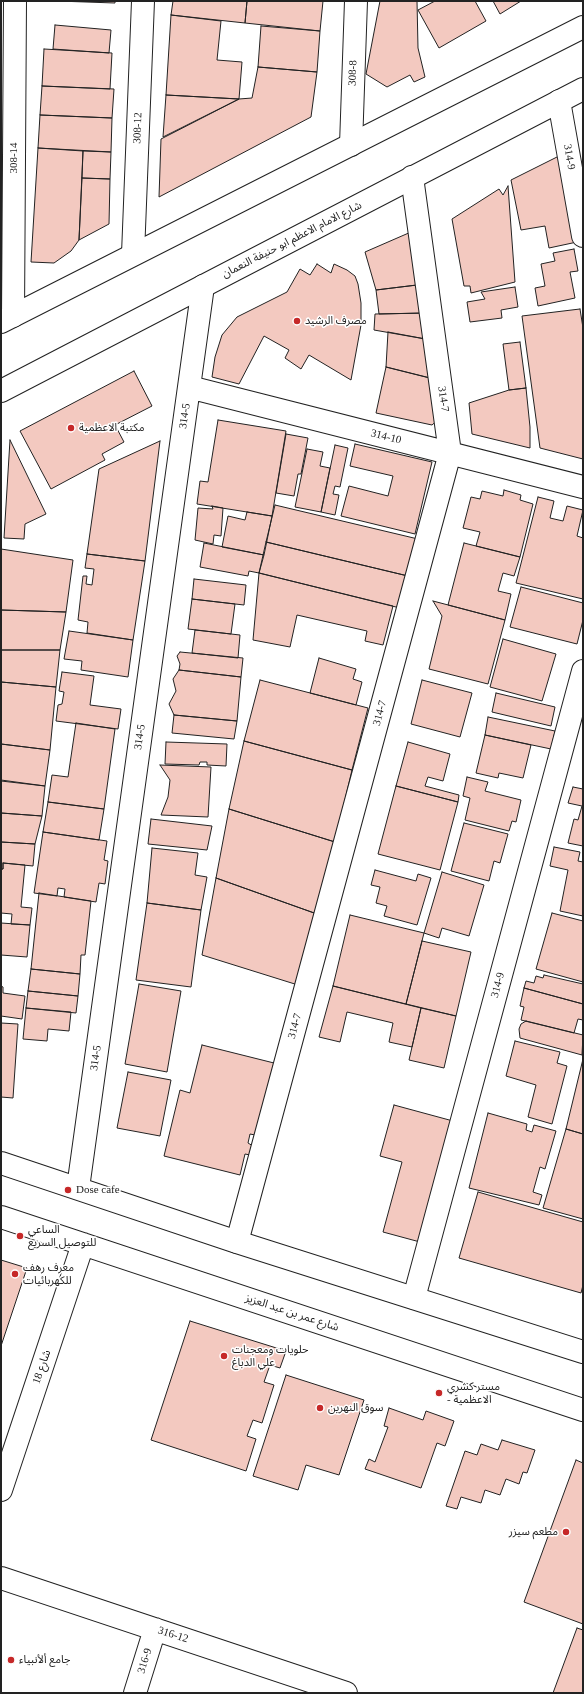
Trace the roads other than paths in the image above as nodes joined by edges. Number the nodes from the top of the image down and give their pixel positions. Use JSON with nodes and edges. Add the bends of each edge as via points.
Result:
{"nodes":[{"id":1,"x":16,"y":1,"type":"edge"},
{"id":2,"x":143,"y":1,"type":"edge"},
{"id":3,"x":356,"y":1,"type":"edge"},
{"id":4,"x":583,"y":27,"type":"edge"},
{"id":5,"x":583,"y":89,"type":"edge"},
{"id":6,"x":559,"y":101,"type":"junction"},
{"id":7,"x":351,"y":145,"type":"junction"},
{"id":8,"x":412,"y":177,"type":"junction"},
{"id":9,"x":583,"y":236,"type":"edge"},
{"id":10,"x":133,"y":254,"type":"junction"},
{"id":11,"x":203,"y":286,"type":"junction"},
{"id":12,"x":7,"y":319,"type":"edge"},
{"id":13,"x":189,"y":387,"type":"junction"},
{"id":14,"x":1,"y":390,"type":"edge"},
{"id":15,"x":450,"y":453,"type":"junction"},
{"id":16,"x":583,"y":487,"type":"edge"},
{"id":17,"x":583,"y":671,"type":"edge"},
{"id":18,"x":1,"y":1163,"type":"edge"},
{"id":19,"x":78,"y":1188,"type":"junction"},
{"id":20,"x":1,"y":1217,"type":"edge"},
{"id":21,"x":237,"y":1242,"type":"junction"},
{"id":22,"x":84,"y":1244,"type":"junction"},
{"id":23,"x":414,"y":1298,"type":"junction"},
{"id":24,"x":583,"y":1352,"type":"edge"},
{"id":25,"x":583,"y":1410,"type":"edge"},
{"id":26,"x":1,"y":1490,"type":"edge"},
{"id":27,"x":1,"y":1578,"type":"edge"},
{"id":28,"x":155,"y":1629,"type":"junction"},
{"id":29,"x":135,"y":1693,"type":"edge"},
{"id":30,"x":346,"y":1693,"type":"edge"}],
"edges":[{"from":1,"to":12,"type":"street","name":"308-14"},
{"from":2,"to":10,"type":"street","name":"308-12"},
{"from":3,"to":7,"type":"street","name":"308-8"},
{"from":4,"to":7,"type":"street"},
{"from":5,"to":6,"type":"street","name":"شارع الامام الاعظم ابو حنيفة النعمان"},
{"from":6,"to":8,"type":"street","name":"شارع الامام الاعظم ابو حنيفة النعمان"},
{"from":6,"to":9,"type":"street","name":"314-9"},
{"from":7,"to":10,"type":"street"},
{"from":8,"to":11,"type":"street","name":"شارع الامام الاعظم ابو حنيفة النعمان"},
{"from":8,"to":15,"type":"street","name":"314-7"},
{"from":10,"to":12,"type":"street"},
{"from":11,"to":13,"type":"street","name":"314-5"},
{"from":11,"to":14,"type":"street","name":"شارع الامام الاعظم ابو حنيفة النعمان"},
{"from":13,"to":15,"type":"street","name":"314-10"},
{"from":13,"to":19,"type":"street","name":"314-5"},
{"from":15,"to":16,"type":"street","name":"314-10"},
{"from":15,"to":21,"type":"street","name":"314-7"},
{"from":17,"to":23,"type":"street","name":"314-9"},
{"from":18,"to":19,"type":"street"},
{"from":19,"to":21,"type":"street"},
{"from":20,"to":22,"type":"street","name":"شارع عمر بن عبد العزيز"},
{"from":21,"to":23,"type":"street"},
{"from":22,"to":25,"type":"street","name":"شارع عمر بن عبد العزيز"},
{"from":22,"to":26,"type":"street","name":"شارع 18"},
{"from":23,"to":24,"type":"street"},
{"from":27,"to":28,"type":"street","name":"316-12"},
{"from":28,"to":29,"type":"street","name":"316-9"},
{"from":28,"to":30,"type":"street","name":"316-12"}]}
